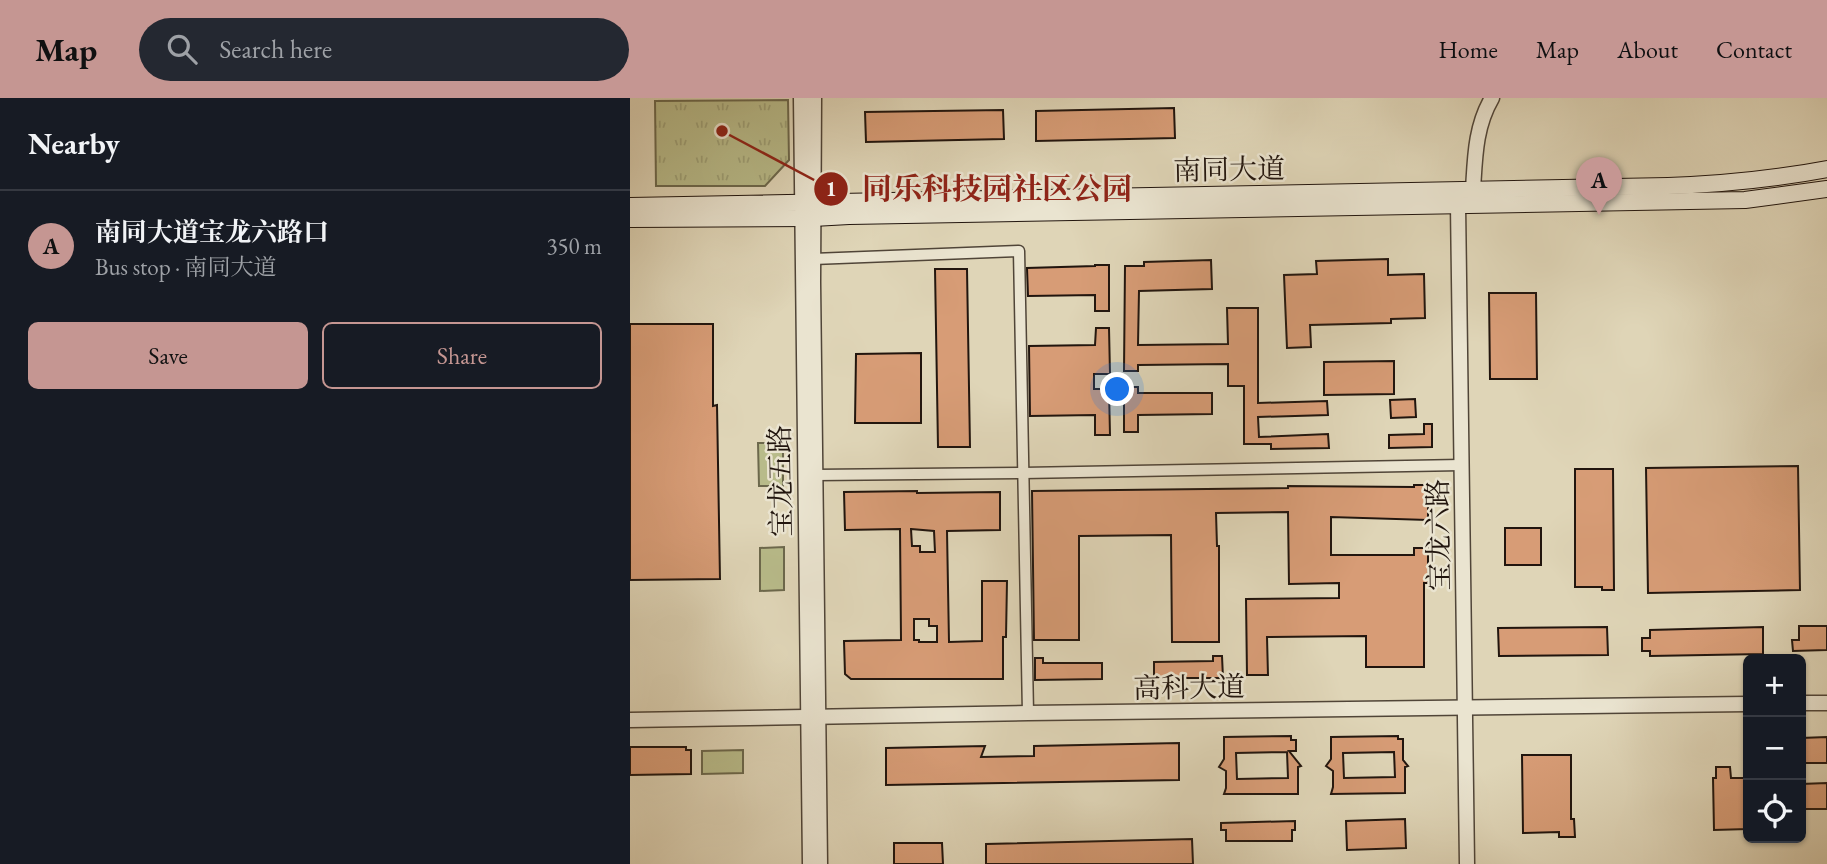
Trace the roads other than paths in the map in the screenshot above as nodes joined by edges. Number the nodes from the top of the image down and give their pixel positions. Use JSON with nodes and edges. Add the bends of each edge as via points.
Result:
{"nodes":[{"id":1,"x":801,"y":98,"type":"edge"},
{"id":2,"x":814,"y":98,"type":"edge"},
{"id":3,"x":1492,"y":98,"type":"edge"},
{"id":4,"x":1827,"y":169,"type":"edge"},
{"id":5,"x":1827,"y":189,"type":"edge"},
{"id":6,"x":1473,"y":190,"type":"junction"},
{"id":7,"x":1458,"y":205,"type":"junction"},
{"id":8,"x":630,"y":206,"type":"edge"},
{"id":9,"x":807,"y":211,"type":"junction"},
{"id":10,"x":630,"y":219,"type":"edge"},
{"id":11,"x":813,"y":259,"type":"junction"},
{"id":12,"x":1461,"y":465,"type":"junction"},
{"id":13,"x":1023,"y":473,"type":"junction"},
{"id":14,"x":815,"y":475,"type":"junction"},
{"id":15,"x":1806,"y":703,"type":"edge"},
{"id":16,"x":1827,"y":703,"type":"edge"},
{"id":17,"x":1743,"y":704,"type":"edge"},
{"id":18,"x":1465,"y":708,"type":"junction"},
{"id":19,"x":1028,"y":713,"type":"junction"},
{"id":20,"x":813,"y":717,"type":"junction"},
{"id":21,"x":630,"y":720,"type":"edge"},
{"id":22,"x":810,"y":864,"type":"edge"},
{"id":23,"x":820,"y":864,"type":"edge"},
{"id":24,"x":1467,"y":864,"type":"edge"}],
"edges":[{"from":1,"to":9,"type":"street","name":"宝龙五路"},
{"from":2,"to":9,"type":"street","name":"宝龙五路"},
{"from":3,"to":6,"type":"street","via":[[1479,129]]},
{"from":4,"to":6,"type":"main road","name":"南同大道","via":[[1732,183]]},
{"from":5,"to":7,"type":"main road","name":"南同大道","via":[[1745,200]]},
{"from":6,"to":9,"type":"main road","name":"南同大道","via":[[848,202]]},
{"from":7,"to":9,"type":"main road","name":"南同大道","via":[[863,215]]},
{"from":7,"to":12,"type":"street","name":"宝龙六路"},
{"from":8,"to":9,"type":"main road","name":"南同大道"},
{"from":9,"to":10,"type":"main road","name":"南同大道"},
{"from":9,"to":11,"type":"street","name":"宝龙五路"},
{"from":9,"to":20,"type":"street","name":"宝龙五路"},
{"from":11,"to":13,"type":"street","via":[[1019,251]]},
{"from":11,"to":14,"type":"street","name":"宝龙五路"},
{"from":12,"to":13,"type":"street"},
{"from":12,"to":18,"type":"street","name":"宝龙六路"},
{"from":13,"to":14,"type":"street"},
{"from":13,"to":19,"type":"street"},
{"from":14,"to":20,"type":"street","name":"宝龙五路"},
{"from":15,"to":16,"type":"street"},
{"from":17,"to":18,"type":"street","name":"高科大道"},
{"from":18,"to":19,"type":"street","name":"高科大道"},
{"from":18,"to":24,"type":"street","name":"宝龙六路"},
{"from":19,"to":20,"type":"street","name":"高科大道"},
{"from":20,"to":21,"type":"street","name":"高科大道"},
{"from":20,"to":22,"type":"street","name":"宝龙五路"},
{"from":20,"to":23,"type":"street","name":"宝龙五路"}]}
